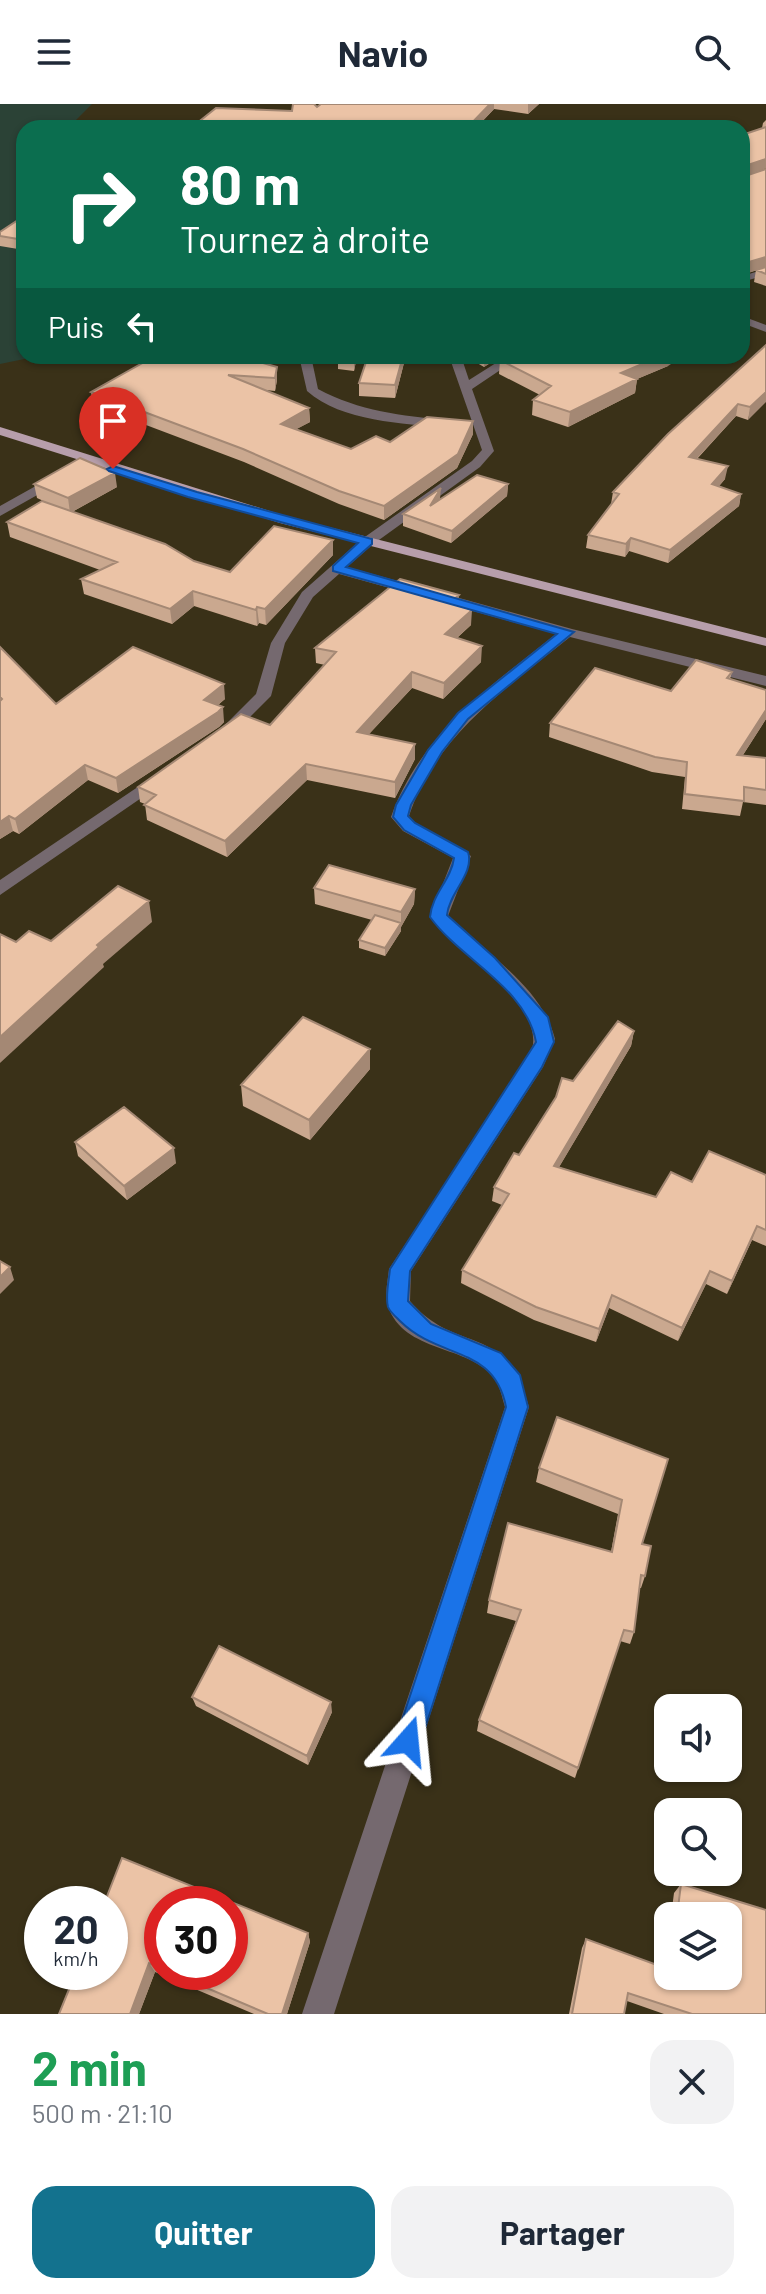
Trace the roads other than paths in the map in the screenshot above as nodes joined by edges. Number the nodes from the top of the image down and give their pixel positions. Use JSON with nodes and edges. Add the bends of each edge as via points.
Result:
{"nodes":[{"id":1,"x":307,"y":364,"type":"edge"},
{"id":2,"x":458,"y":364,"type":"edge"},
{"id":3,"x":503,"y":364,"type":"edge"},
{"id":4,"x":467,"y":387,"type":"junction"},
{"id":5,"x":482,"y":428,"type":"junction"},
{"id":6,"x":0,"y":431,"type":"edge"},
{"id":7,"x":87,"y":461,"type":"junction"},
{"id":8,"x":0,"y":512,"type":"edge"},
{"id":9,"x":367,"y":542,"type":"junction"},
{"id":10,"x":337,"y":569,"type":"junction"},
{"id":11,"x":567,"y":632,"type":"junction"},
{"id":12,"x":766,"y":642,"type":"edge"},
{"id":13,"x":766,"y":681,"type":"edge"},
{"id":14,"x":214,"y":741,"type":"edge"},
{"id":15,"x":175,"y":767,"type":"edge"},
{"id":16,"x":0,"y":889,"type":"edge"},
{"id":17,"x":318,"y":2014,"type":"edge"}],
"edges":[{"from":1,"to":5,"type":"street","via":[[313,391],[330,402],[406,420]]},
{"from":2,"to":4,"type":"street"},
{"from":3,"to":4,"type":"street"},
{"from":4,"to":5,"type":"street"},
{"from":5,"to":9,"type":"street","via":[[488,451],[476,464]]},
{"from":6,"to":7,"type":"main road"},
{"from":7,"to":8,"type":"street"},
{"from":7,"to":9,"type":"main road"},
{"from":9,"to":10,"type":"street"},
{"from":9,"to":12,"type":"main road"},
{"from":10,"to":11,"type":"street"},
{"from":10,"to":14,"type":"street","via":[[307,595],[290,620],[263,696]]},
{"from":11,"to":13,"type":"street"},
{"from":11,"to":17,"type":"street","via":[[463,716],[436,750],[400,817],[462,856],[440,902],[439,917],[520,996],[541,1022],[545,1042],[400,1269],[398,1304],[424,1330],[494,1359],[512,1382],[517,1407]]},
{"from":15,"to":16,"type":"street"}]}
